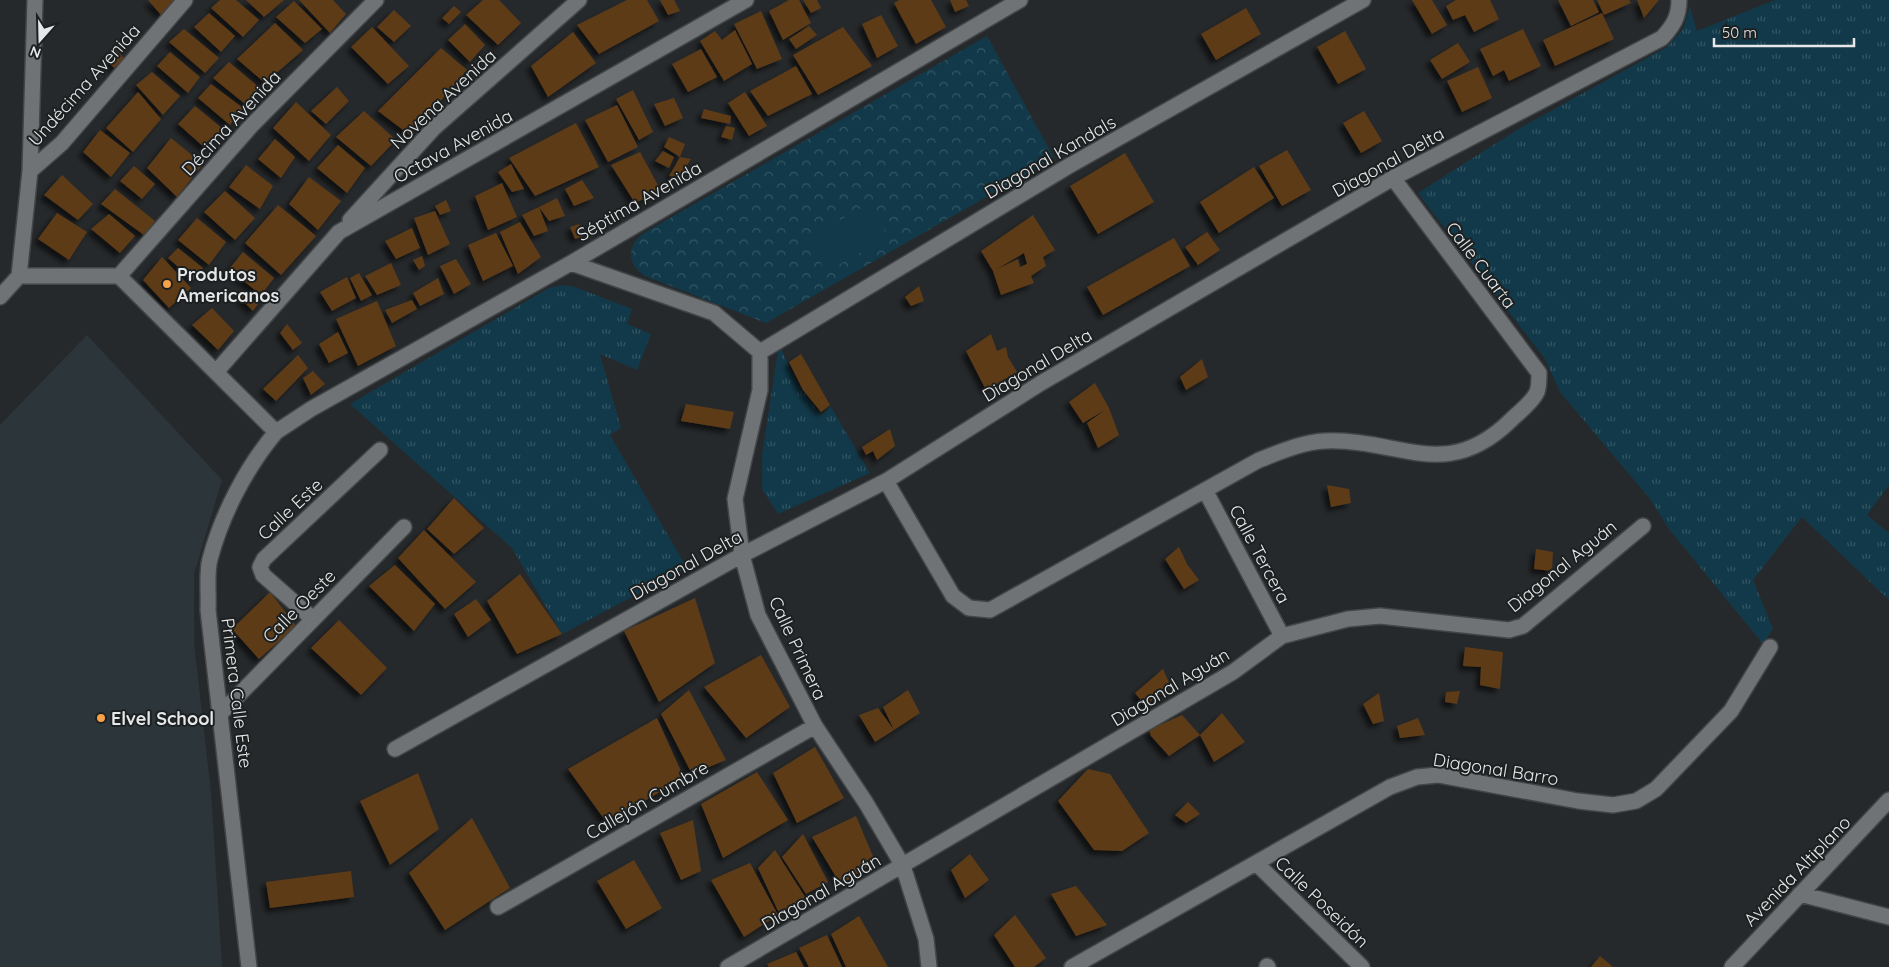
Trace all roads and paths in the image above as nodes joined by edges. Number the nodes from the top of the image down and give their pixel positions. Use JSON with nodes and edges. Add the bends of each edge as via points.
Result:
{"nodes":[{"id":1,"x":35,"y":0,"type":"edge"},
{"id":2,"x":185,"y":0,"type":"edge"},
{"id":3,"x":376,"y":0,"type":"edge"},
{"id":4,"x":579,"y":0,"type":"edge"},
{"id":5,"x":746,"y":0,"type":"edge"},
{"id":6,"x":1020,"y":0,"type":"edge"},
{"id":7,"x":1363,"y":0,"type":"edge"},
{"id":8,"x":1679,"y":0,"type":"edge"},
{"id":9,"x":30,"y":171,"type":"junction"},
{"id":10,"x":1393,"y":178,"type":"junction"},
{"id":11,"x":339,"y":232,"type":"junction"},
{"id":12,"x":571,"y":263,"type":"junction"},
{"id":13,"x":19,"y":276,"type":"junction"},
{"id":14,"x":120,"y":276,"type":"junction"},
{"id":15,"x":0,"y":297,"type":"edge"},
{"id":16,"x":760,"y":352,"type":"junction"},
{"id":17,"x":216,"y":372,"type":"junction"},
{"id":18,"x":276,"y":432,"type":"junction"},
{"id":19,"x":380,"y":450,"type":"dead end"},
{"id":20,"x":886,"y":481,"type":"junction"},
{"id":21,"x":1205,"y":490,"type":"junction"},
{"id":22,"x":1643,"y":526,"type":"dead end"},
{"id":23,"x":404,"y":528,"type":"dead end"},
{"id":24,"x":742,"y":555,"type":"junction"},
{"id":25,"x":313,"y":619,"type":"junction"},
{"id":26,"x":1282,"y":636,"type":"junction"},
{"id":27,"x":1770,"y":647,"type":"dead end"},
{"id":28,"x":221,"y":713,"type":"junction"},
{"id":29,"x":815,"y":726,"type":"junction"},
{"id":30,"x":395,"y":749,"type":"dead end"},
{"id":31,"x":1889,"y":800,"type":"edge"},
{"id":32,"x":1256,"y":863,"type":"junction"},
{"id":33,"x":903,"y":866,"type":"junction"},
{"id":34,"x":1800,"y":894,"type":"junction"},
{"id":35,"x":498,"y":906,"type":"dead end"},
{"id":36,"x":1889,"y":917,"type":"edge"},
{"id":37,"x":249,"y":967,"type":"edge"},
{"id":38,"x":728,"y":967,"type":"edge"},
{"id":39,"x":929,"y":967,"type":"edge"},
{"id":40,"x":1072,"y":967,"type":"edge"},
{"id":41,"x":1362,"y":967,"type":"edge"},
{"id":42,"x":1732,"y":967,"type":"edge"}],
"edges":[{"from":1,"to":9,"type":"street"},
{"from":2,"to":9,"type":"street","name":"Undécima Avenida","via":[[62,143]]},
{"from":3,"to":14,"type":"street","name":"Décima Avenida","via":[[251,126]]},
{"from":4,"to":11,"type":"street","name":"Novena Avenida","via":[[434,128]]},
{"from":5,"to":11,"type":"street","name":"Octava Avenida"},
{"from":6,"to":12,"type":"street","name":"Séptima Avenida"},
{"from":7,"to":16,"type":"street","name":"Diagonal Kandals","via":[[1067,167]]},
{"from":8,"to":10,"type":"street","name":"Diagonal Delta","via":[[1673,26],[1662,38]]},
{"from":9,"to":13,"type":"street"},
{"from":10,"to":20,"type":"street","name":"Diagonal Delta","via":[[1041,383]]},
{"from":10,"to":21,"type":"street","name":"Calle Cuarta","via":[[1540,374],[1537,392],[1506,425],[1474,449],[1449,455],[1422,454],[1373,444],[1323,441],[1259,460]]},
{"from":11,"to":17,"type":"street","name":"Octava Avenida"},
{"from":12,"to":16,"type":"street","via":[[714,313]]},
{"from":12,"to":18,"type":"street","name":"Séptima Avenida","via":[[311,409]]},
{"from":13,"to":14,"type":"street"},
{"from":13,"to":15,"type":"street"},
{"from":14,"to":17,"type":"street"},
{"from":16,"to":24,"type":"street","name":"Calle Primera","via":[[760,390],[734,499]]},
{"from":17,"to":18,"type":"street"},
{"from":18,"to":28,"type":"street","name":"Primera Calle Este","via":[[233,498],[210,561],[208,610]]},
{"from":19,"to":25,"type":"street","name":"Calle Este","via":[[264,559],[260,567],[263,575]]},
{"from":20,"to":21,"type":"street","via":[[953,596],[969,608],[990,610]]},
{"from":20,"to":24,"type":"street","name":"Diagonal Delta"},
{"from":21,"to":26,"type":"street","name":"Calle Tercera"},
{"from":22,"to":26,"type":"street","name":"Diagonal Aguán","via":[[1523,626],[1509,630],[1380,616],[1348,618]]},
{"from":23,"to":25,"type":"street","name":"Calle Oeste"},
{"from":24,"to":29,"type":"street","name":"Calle Primera","via":[[758,615]]},
{"from":24,"to":30,"type":"street","name":"Diagonal Delta"},
{"from":25,"to":28,"type":"street","name":"Calle Oeste"},
{"from":26,"to":33,"type":"street","name":"Diagonal Aguán","via":[[1233,672]]},
{"from":27,"to":32,"type":"street","name":"Diagonal Barro","via":[[1731,711],[1656,789],[1636,801],[1613,804],[1587,802],[1438,775],[1417,776],[1390,787]]},
{"from":28,"to":37,"type":"street","name":"Primera Calle Este"},
{"from":29,"to":33,"type":"street","name":"Calle Primera"},
{"from":29,"to":35,"type":"street","name":"Callejón Cumbre"},
{"from":31,"to":34,"type":"street","name":"Avenida Altiplano"},
{"from":32,"to":40,"type":"street","name":"Diagonal Barro"},
{"from":32,"to":41,"type":"street","name":"Calle Poseidón"},
{"from":33,"to":38,"type":"street","name":"Diagonal Aguán"},
{"from":33,"to":39,"type":"street","name":"Calle Primera","via":[[926,939]]},
{"from":34,"to":36,"type":"street"},
{"from":34,"to":42,"type":"street","name":"Avenida Altiplano"}]}
